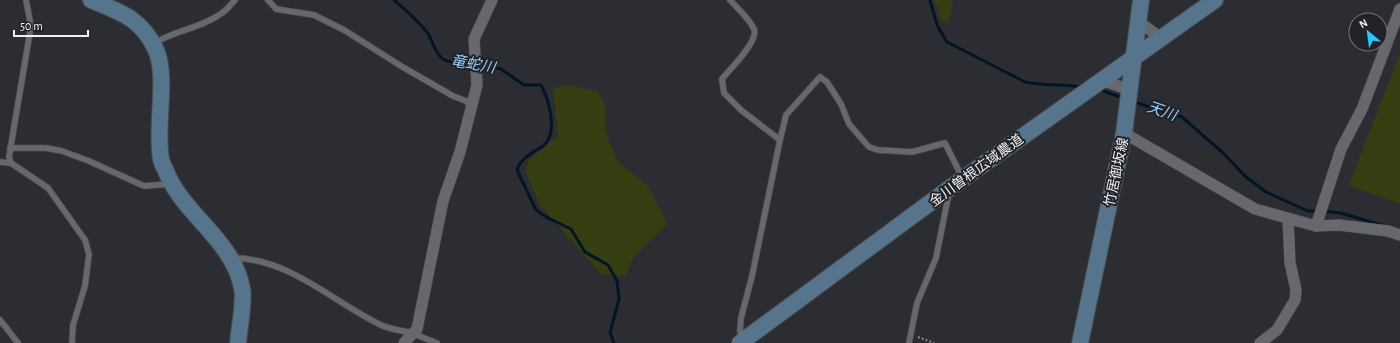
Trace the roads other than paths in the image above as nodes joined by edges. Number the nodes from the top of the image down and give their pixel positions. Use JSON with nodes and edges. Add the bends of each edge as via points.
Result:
{"nodes":[{"id":1,"x":26,"y":0,"type":"edge"},
{"id":2,"x":91,"y":0,"type":"edge"},
{"id":3,"x":235,"y":0,"type":"edge"},
{"id":4,"x":268,"y":0,"type":"edge"},
{"id":5,"x":492,"y":0,"type":"edge"},
{"id":6,"x":730,"y":0,"type":"edge"},
{"id":7,"x":1140,"y":0,"type":"edge"},
{"id":8,"x":1215,"y":0,"type":"edge"},
{"id":9,"x":1400,"y":9,"type":"edge"},
{"id":10,"x":1138,"y":21,"type":"junction"},
{"id":11,"x":1161,"y":38,"type":"junction"},
{"id":12,"x":153,"y":44,"type":"junction"},
{"id":13,"x":1134,"y":58,"type":"junction"},
{"id":14,"x":1098,"y":82,"type":"junction"},
{"id":15,"x":1129,"y":98,"type":"junction"},
{"id":16,"x":472,"y":108,"type":"junction"},
{"id":17,"x":1124,"y":133,"type":"junction"},
{"id":18,"x":780,"y":140,"type":"junction"},
{"id":19,"x":10,"y":148,"type":"junction"},
{"id":20,"x":0,"y":162,"type":"edge"},
{"id":21,"x":11,"y":163,"type":"junction"},
{"id":22,"x":172,"y":184,"type":"junction"},
{"id":23,"x":957,"y":184,"type":"junction"},
{"id":24,"x":1288,"y":219,"type":"junction"},
{"id":25,"x":1316,"y":226,"type":"junction"},
{"id":26,"x":1400,"y":235,"type":"edge"},
{"id":27,"x":232,"y":258,"type":"junction"},
{"id":28,"x":0,"y":320,"type":"edge"},
{"id":29,"x":414,"y":334,"type":"junction"},
{"id":30,"x":742,"y":342,"type":"edge"},
{"id":31,"x":18,"y":343,"type":"edge"},
{"id":32,"x":72,"y":343,"type":"edge"},
{"id":33,"x":238,"y":343,"type":"edge"},
{"id":34,"x":404,"y":343,"type":"edge"},
{"id":35,"x":437,"y":343,"type":"edge"},
{"id":36,"x":909,"y":343,"type":"edge"},
{"id":37,"x":1080,"y":343,"type":"edge"},
{"id":38,"x":1260,"y":343,"type":"edge"}],
"edges":[{"from":1,"to":19,"type":"lane","via":[[31,26]]},
{"from":2,"to":12,"type":"street","via":[[140,24]]},
{"from":3,"to":12,"type":"lane","via":[[221,14],[167,35]]},
{"from":4,"to":16,"type":"lane","via":[[276,8],[314,15],[344,30],[401,66],[466,101]]},
{"from":5,"to":16,"type":"street","via":[[474,39],[477,85]]},
{"from":6,"to":18,"type":"lane","via":[[755,30],[754,39],[722,79],[724,93],[741,110]]},
{"from":7,"to":10,"type":"street","name":"竹居御坂線"},
{"from":8,"to":11,"type":"street","name":"金川曽根広域農道"},
{"from":9,"to":25,"type":"street","via":[[1362,109],[1341,149]]},
{"from":10,"to":11,"type":"street"},
{"from":10,"to":13,"type":"street","name":"竹居御坂線"},
{"from":11,"to":13,"type":"street","name":"金川曽根広域農道"},
{"from":12,"to":22,"type":"street","via":[[157,51],[161,77],[158,127],[161,160]]},
{"from":13,"to":14,"type":"street","name":"金川曽根広域農道"},
{"from":13,"to":15,"type":"street","name":"竹居御坂線"},
{"from":14,"to":15,"type":"street"},
{"from":14,"to":23,"type":"street","name":"金川曽根広域農道"},
{"from":15,"to":17,"type":"street","name":"竹居御坂線"},
{"from":16,"to":29,"type":"street","via":[[443,201]]},
{"from":17,"to":24,"type":"street","via":[[1255,209]]},
{"from":17,"to":37,"type":"street","name":"竹居御坂線"},
{"from":18,"to":23,"type":"lane","via":[[786,115],[820,77],[827,82],[841,104],[848,124],[869,147],[912,152],[946,143]]},
{"from":18,"to":30,"type":"lane","via":[[741,318]]},
{"from":19,"to":21,"type":"lane","via":[[8,156]]},
{"from":19,"to":22,"type":"lane","via":[[46,148],[62,152],[89,161],[144,186]]},
{"from":20,"to":21,"type":"lane"},
{"from":21,"to":32,"type":"lane","via":[[48,188],[85,240],[89,254],[85,286],[73,326]]},
{"from":22,"to":27,"type":"street","via":[[175,191]]},
{"from":23,"to":30,"type":"street","name":"金川曽根広域農道"},
{"from":23,"to":36,"type":"lane","via":[[936,258],[918,303]]},
{"from":24,"to":25,"type":"street"},
{"from":24,"to":38,"type":"street","via":[[1290,263],[1296,290],[1294,300],[1276,330]]},
{"from":25,"to":26,"type":"street","via":[[1339,225],[1388,231]]},
{"from":27,"to":29,"type":"lane","via":[[261,260],[317,286],[382,326]]},
{"from":27,"to":33,"type":"street","via":[[242,289]]},
{"from":28,"to":31,"type":"lane"},
{"from":29,"to":34,"type":"street"},
{"from":29,"to":35,"type":"lane"}]}
